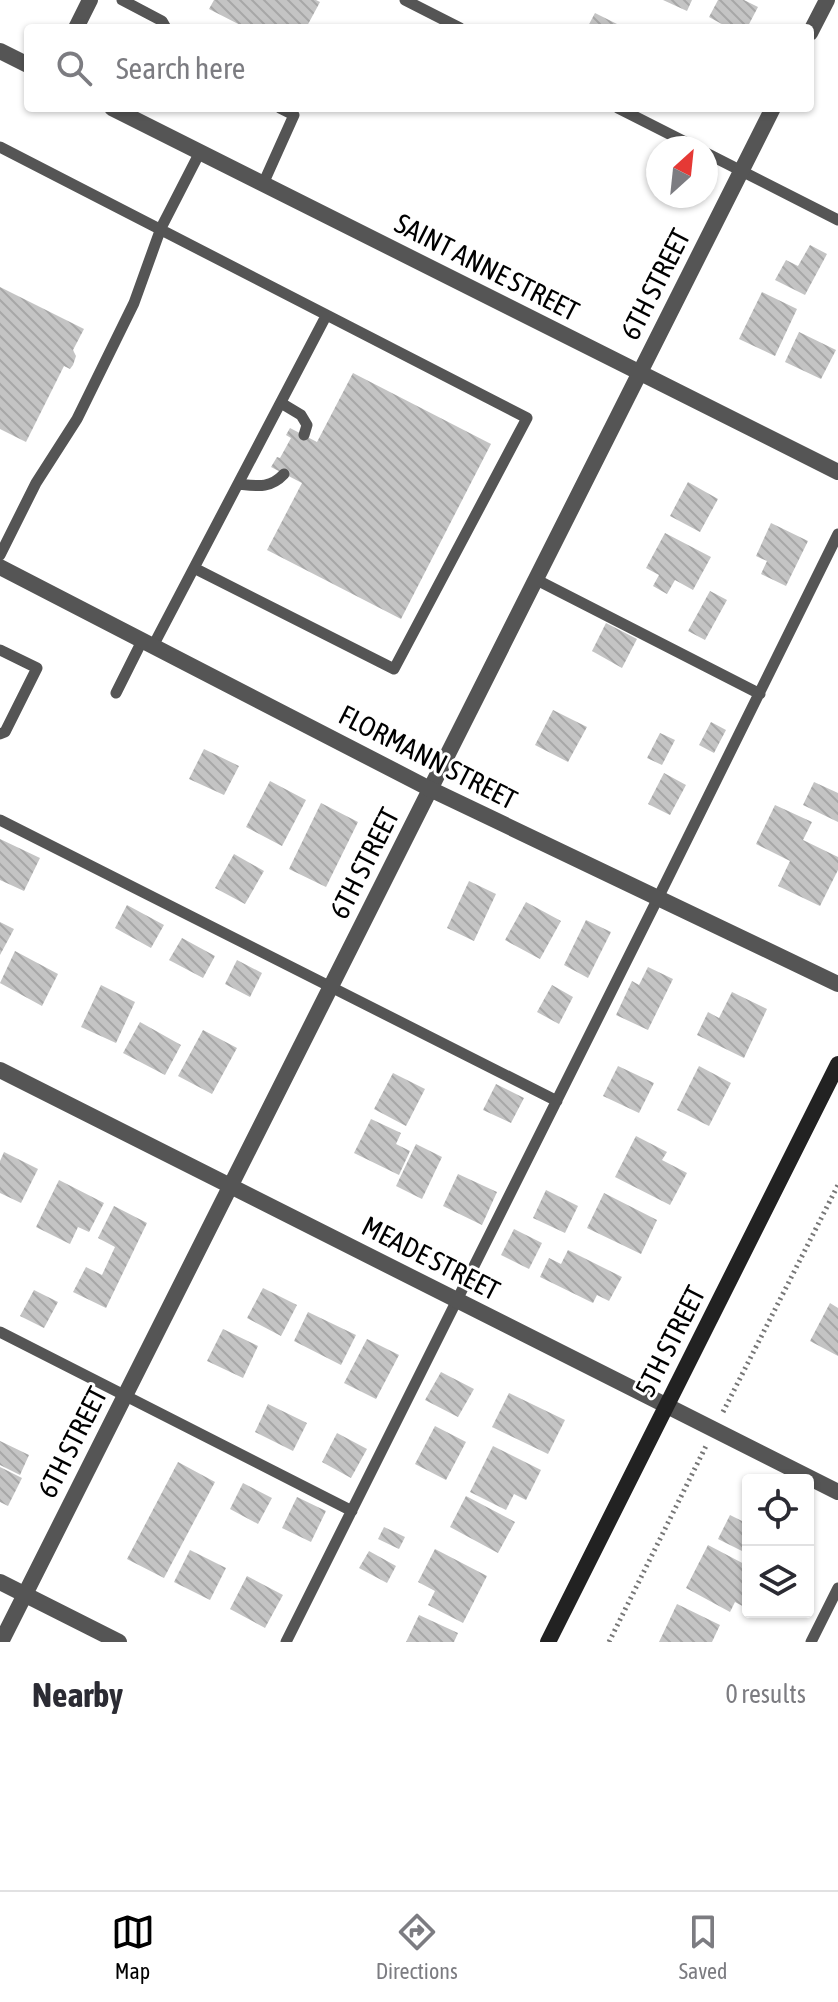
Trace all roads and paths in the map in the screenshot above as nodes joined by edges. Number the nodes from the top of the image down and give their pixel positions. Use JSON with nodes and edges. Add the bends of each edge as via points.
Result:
{"nodes":[{"id":1,"x":90,"y":0,"type":"edge"},
{"id":2,"x":122,"y":0,"type":"edge"},
{"id":3,"x":405,"y":0,"type":"edge"},
{"id":4,"x":827,"y":0,"type":"edge"},
{"id":5,"x":78,"y":24,"type":"edge"},
{"id":6,"x":164,"y":24,"type":"edge"},
{"id":7,"x":452,"y":24,"type":"edge"},
{"id":8,"x":814,"y":25,"type":"edge"},
{"id":9,"x":0,"y":51,"type":"edge"},
{"id":10,"x":24,"y":63,"type":"edge"},
{"id":11,"x":120,"y":112,"type":"edge"},
{"id":12,"x":288,"y":112,"type":"edge"},
{"id":13,"x":626,"y":112,"type":"edge"},
{"id":14,"x":771,"y":112,"type":"edge"},
{"id":15,"x":673,"y":136,"type":"edge"},
{"id":16,"x":0,"y":147,"type":"edge"},
{"id":17,"x":200,"y":152,"type":"junction"},
{"id":18,"x":718,"y":159,"type":"edge"},
{"id":19,"x":741,"y":170,"type":"junction"},
{"id":20,"x":263,"y":184,"type":"junction"},
{"id":21,"x":838,"y":220,"type":"edge"},
{"id":22,"x":161,"y":228,"type":"junction"},
{"id":23,"x":326,"y":316,"type":"junction"},
{"id":24,"x":639,"y":373,"type":"junction"},
{"id":25,"x":281,"y":403,"type":"junction"},
{"id":26,"x":304,"y":435,"type":"dead end"},
{"id":27,"x":838,"y":472,"type":"edge"},
{"id":28,"x":284,"y":474,"type":"dead end"},
{"id":29,"x":238,"y":484,"type":"junction"},
{"id":30,"x":838,"y":534,"type":"edge"},
{"id":31,"x":0,"y":555,"type":"edge"},
{"id":32,"x":0,"y":567,"type":"edge"},
{"id":33,"x":194,"y":568,"type":"junction"},
{"id":34,"x":535,"y":579,"type":"junction"},
{"id":35,"x":147,"y":643,"type":"junction"},
{"id":36,"x":0,"y":650,"type":"edge"},
{"id":37,"x":116,"y":693,"type":"dead end"},
{"id":38,"x":760,"y":694,"type":"junction"},
{"id":39,"x":0,"y":734,"type":"edge"},
{"id":40,"x":430,"y":789,"type":"junction"},
{"id":41,"x":0,"y":820,"type":"edge"},
{"id":42,"x":658,"y":898,"type":"junction"},
{"id":43,"x":838,"y":984,"type":"edge"},
{"id":44,"x":330,"y":987,"type":"junction"},
{"id":45,"x":838,"y":1064,"type":"edge"},
{"id":46,"x":0,"y":1070,"type":"edge"},
{"id":47,"x":557,"y":1101,"type":"junction"},
{"id":48,"x":231,"y":1185,"type":"junction"},
{"id":49,"x":458,"y":1300,"type":"junction"},
{"id":50,"x":0,"y":1332,"type":"edge"},
{"id":51,"x":125,"y":1395,"type":"junction"},
{"id":52,"x":667,"y":1406,"type":"junction"},
{"id":53,"x":838,"y":1492,"type":"edge"},
{"id":54,"x":352,"y":1511,"type":"junction"},
{"id":55,"x":0,"y":1582,"type":"edge"},
{"id":56,"x":838,"y":1588,"type":"edge"},
{"id":57,"x":25,"y":1595,"type":"junction"},
{"id":58,"x":1,"y":1642,"type":"edge"},
{"id":59,"x":119,"y":1642,"type":"edge"},
{"id":60,"x":286,"y":1642,"type":"edge"},
{"id":61,"x":548,"y":1642,"type":"edge"},
{"id":62,"x":811,"y":1642,"type":"edge"}],
"edges":[{"from":1,"to":5,"type":"street"},
{"from":2,"to":6,"type":"lane"},
{"from":3,"to":7,"type":"lane"},
{"from":4,"to":8,"type":"street"},
{"from":9,"to":10,"type":"street"},
{"from":11,"to":17,"type":"street","name":"SAINT ANNE STREET"},
{"from":12,"to":20,"type":"lane","via":[[294,115]]},
{"from":13,"to":15,"type":"lane"},
{"from":14,"to":19,"type":"street","name":"6TH STREET"},
{"from":16,"to":22,"type":"lane"},
{"from":17,"to":20,"type":"street","name":"SAINT ANNE STREET"},
{"from":17,"to":22,"type":"lane"},
{"from":18,"to":19,"type":"lane"},
{"from":19,"to":21,"type":"lane"},
{"from":19,"to":24,"type":"street","name":"6TH STREET"},
{"from":20,"to":24,"type":"street","name":"SAINT ANNE STREET"},
{"from":22,"to":23,"type":"lane"},
{"from":22,"to":31,"type":"lane","via":[[134,303],[77,419],[36,483]]},
{"from":23,"to":25,"type":"lane"},
{"from":23,"to":33,"type":"lane","via":[[527,418],[394,669]]},
{"from":24,"to":27,"type":"street","name":"SAINT ANNE STREET"},
{"from":24,"to":34,"type":"street","name":"6TH STREET"},
{"from":25,"to":26,"type":"lane","via":[[301,415],[307,425]]},
{"from":25,"to":29,"type":"lane"},
{"from":28,"to":29,"type":"lane","via":[[265,487]]},
{"from":29,"to":33,"type":"lane"},
{"from":30,"to":38,"type":"lane"},
{"from":32,"to":35,"type":"street","name":"FLORMANN STREET"},
{"from":33,"to":35,"type":"lane"},
{"from":34,"to":38,"type":"lane"},
{"from":34,"to":40,"type":"street","name":"6TH STREET"},
{"from":35,"to":37,"type":"lane"},
{"from":35,"to":40,"type":"street","name":"FLORMANN STREET"},
{"from":36,"to":39,"type":"lane","via":[[37,668]]},
{"from":38,"to":42,"type":"lane"},
{"from":40,"to":42,"type":"street","name":"FLORMANN STREET"},
{"from":40,"to":44,"type":"street","name":"6TH STREET"},
{"from":41,"to":44,"type":"lane"},
{"from":42,"to":43,"type":"street","name":"FLORMANN STREET"},
{"from":42,"to":47,"type":"lane"},
{"from":44,"to":47,"type":"lane"},
{"from":44,"to":48,"type":"street","name":"6TH STREET"},
{"from":45,"to":52,"type":"main road","name":"5TH STREET"},
{"from":46,"to":48,"type":"street","name":"MEADE STREET"},
{"from":47,"to":49,"type":"lane"},
{"from":48,"to":49,"type":"street","name":"MEADE STREET"},
{"from":48,"to":51,"type":"street","name":"6TH STREET"},
{"from":49,"to":52,"type":"street","name":"MEADE STREET"},
{"from":49,"to":54,"type":"lane"},
{"from":50,"to":51,"type":"lane"},
{"from":51,"to":54,"type":"lane"},
{"from":51,"to":57,"type":"street","name":"6TH STREET"},
{"from":52,"to":53,"type":"street","name":"MEADE STREET"},
{"from":52,"to":61,"type":"main road","name":"5TH STREET"},
{"from":54,"to":60,"type":"lane"},
{"from":55,"to":57,"type":"street"},
{"from":56,"to":62,"type":"lane"},
{"from":57,"to":58,"type":"street","name":"6TH STREET"},
{"from":57,"to":59,"type":"street"}]}
